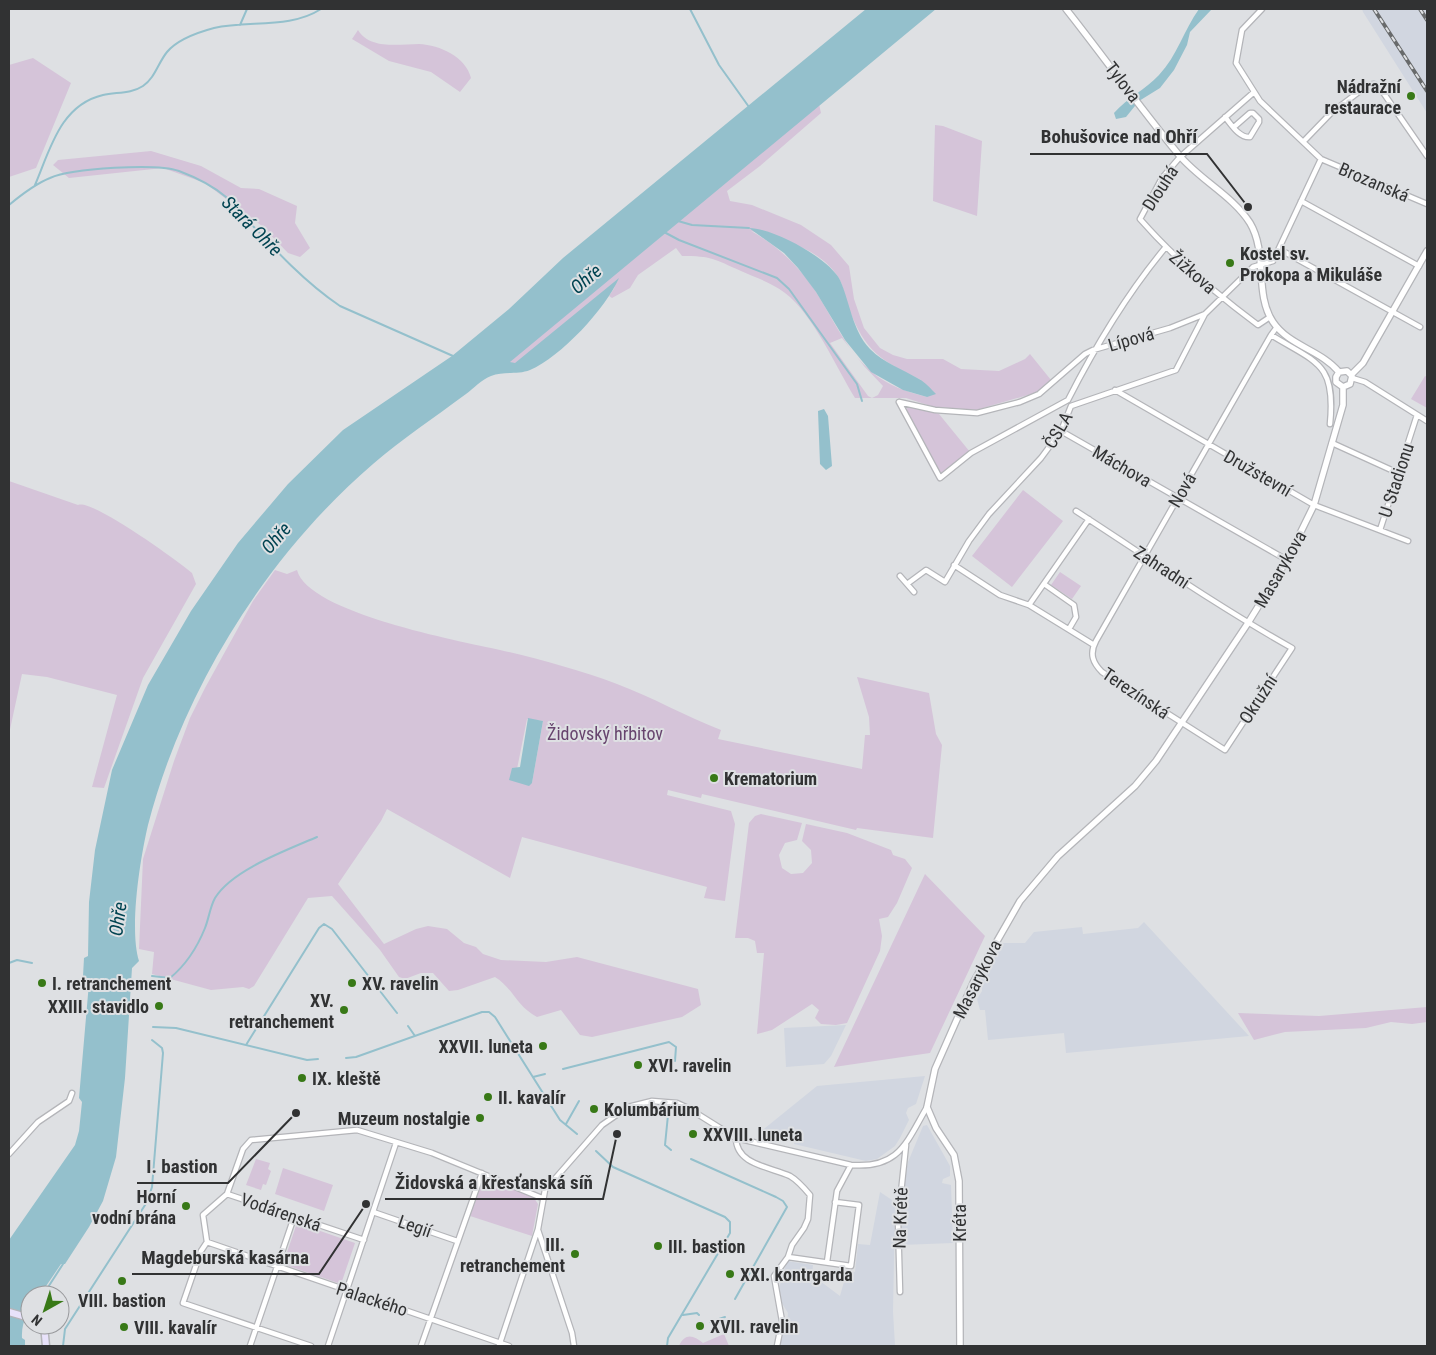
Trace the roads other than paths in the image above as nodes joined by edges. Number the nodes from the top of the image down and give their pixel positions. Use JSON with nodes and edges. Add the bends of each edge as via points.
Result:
{"nodes":[{"id":1,"x":1066,"y":9,"type":"edge"},
{"id":2,"x":1262,"y":9,"type":"edge"},
{"id":3,"x":1253,"y":92,"type":"junction"},
{"id":4,"x":1225,"y":117,"type":"junction"},
{"id":5,"x":1234,"y":127,"type":"junction"},
{"id":6,"x":1304,"y":141,"type":"junction"},
{"id":7,"x":1427,"y":156,"type":"edge"},
{"id":8,"x":1180,"y":157,"type":"junction"},
{"id":9,"x":1321,"y":159,"type":"junction"},
{"id":10,"x":1302,"y":201,"type":"junction"},
{"id":11,"x":1427,"y":204,"type":"edge"},
{"id":12,"x":1166,"y":248,"type":"junction"},
{"id":13,"x":1279,"y":249,"type":"junction"},
{"id":14,"x":1427,"y":251,"type":"edge"},
{"id":15,"x":1261,"y":264,"type":"junction"},
{"id":16,"x":1419,"y":266,"type":"junction"},
{"id":17,"x":1221,"y":296,"type":"junction"},
{"id":18,"x":1393,"y":312,"type":"junction"},
{"id":19,"x":1205,"y":314,"type":"junction"},
{"id":20,"x":1270,"y":317,"type":"junction"},
{"id":21,"x":1420,"y":326,"type":"dead end"},
{"id":22,"x":1277,"y":327,"type":"junction"},
{"id":23,"x":1271,"y":335,"type":"junction"},
{"id":24,"x":1093,"y":350,"type":"junction"},
{"id":25,"x":1339,"y":372,"type":"junction"},
{"id":26,"x":1351,"y":376,"type":"junction"},
{"id":27,"x":1343,"y":387,"type":"junction"},
{"id":28,"x":1115,"y":390,"type":"junction"},
{"id":29,"x":1068,"y":400,"type":"junction"},
{"id":30,"x":1071,"y":406,"type":"junction"},
{"id":31,"x":1417,"y":415,"type":"junction"},
{"id":32,"x":1427,"y":421,"type":"edge"},
{"id":33,"x":1330,"y":424,"type":"dead end"},
{"id":34,"x":1061,"y":431,"type":"junction"},
{"id":35,"x":1332,"y":443,"type":"junction"},
{"id":36,"x":1208,"y":444,"type":"junction"},
{"id":37,"x":1398,"y":473,"type":"junction"},
{"id":38,"x":1178,"y":497,"type":"junction"},
{"id":39,"x":1314,"y":505,"type":"junction"},
{"id":40,"x":1076,"y":511,"type":"dead end"},
{"id":41,"x":1088,"y":519,"type":"junction"},
{"id":42,"x":1380,"y":530,"type":"junction"},
{"id":43,"x":1408,"y":541,"type":"dead end"},
{"id":44,"x":1144,"y":556,"type":"junction"},
{"id":45,"x":1287,"y":560,"type":"junction"},
{"id":46,"x":954,"y":565,"type":"junction"},
{"id":47,"x":900,"y":576,"type":"dead end"},
{"id":48,"x":907,"y":584,"type":"junction"},
{"id":49,"x":1044,"y":584,"type":"junction"},
{"id":50,"x":914,"y":592,"type":"dead end"},
{"id":51,"x":1029,"y":605,"type":"junction"},
{"id":52,"x":1248,"y":623,"type":"junction"},
{"id":53,"x":1069,"y":629,"type":"junction"},
{"id":54,"x":1094,"y":645,"type":"junction"},
{"id":55,"x":1183,"y":724,"type":"junction"},
{"id":56,"x":72,"y":1093,"type":"dead end"},
{"id":57,"x":928,"y":1107,"type":"junction"},
{"id":58,"x":736,"y":1138,"type":"junction"},
{"id":59,"x":396,"y":1143,"type":"junction"},
{"id":60,"x":906,"y":1145,"type":"junction"},
{"id":61,"x":9,"y":1154,"type":"edge"},
{"id":62,"x":852,"y":1165,"type":"junction"},
{"id":63,"x":482,"y":1173,"type":"junction"},
{"id":64,"x":227,"y":1194,"type":"junction"},
{"id":65,"x":542,"y":1198,"type":"junction"},
{"id":66,"x":836,"y":1202,"type":"junction"},
{"id":67,"x":373,"y":1212,"type":"junction"},
{"id":68,"x":294,"y":1217,"type":"junction"},
{"id":69,"x":538,"y":1229,"type":"junction"},
{"id":70,"x":364,"y":1240,"type":"junction"},
{"id":71,"x":457,"y":1240,"type":"junction"},
{"id":72,"x":207,"y":1242,"type":"junction"},
{"id":73,"x":788,"y":1257,"type":"junction"},
{"id":74,"x":827,"y":1262,"type":"junction"},
{"id":75,"x":276,"y":1268,"type":"junction"},
{"id":76,"x":347,"y":1291,"type":"junction"},
{"id":77,"x":900,"y":1292,"type":"dead end"},
{"id":78,"x":431,"y":1319,"type":"junction"},
{"id":79,"x":256,"y":1328,"type":"junction"},
{"id":80,"x":499,"y":1345,"type":"edge"},
{"id":81,"x":250,"y":1346,"type":"edge"},
{"id":82,"x":311,"y":1346,"type":"edge"},
{"id":83,"x":328,"y":1346,"type":"edge"},
{"id":84,"x":421,"y":1346,"type":"edge"},
{"id":85,"x":509,"y":1346,"type":"edge"},
{"id":86,"x":574,"y":1346,"type":"edge"},
{"id":87,"x":777,"y":1346,"type":"edge"},
{"id":88,"x":960,"y":1346,"type":"edge"}],
"edges":[{"from":1,"to":8,"type":"street","name":"Tylova"},
{"from":2,"to":3,"type":"street","via":[[1242,30],[1236,63]]},
{"from":3,"to":4,"type":"street","name":"Dlouhá"},
{"from":3,"to":6,"type":"street"},
{"from":4,"to":5,"type":"street"},
{"from":4,"to":8,"type":"street","name":"Dlouhá"},
{"from":5,"to":5,"type":"street","via":[[1242,136],[1250,137],[1259,119],[1250,113]]},
{"from":6,"to":7,"type":"street","via":[[1331,113],[1372,83],[1380,88]]},
{"from":6,"to":9,"type":"street"},
{"from":8,"to":12,"type":"street","name":"Dlouhá","via":[[1162,178],[1140,219]]},
{"from":8,"to":15,"type":"street","name":"Tylova","via":[[1246,217],[1256,235]]},
{"from":9,"to":10,"type":"street"},
{"from":9,"to":11,"type":"street","name":"Brozanská"},
{"from":10,"to":13,"type":"street"},
{"from":10,"to":16,"type":"street"},
{"from":12,"to":17,"type":"street","name":"Žižkova"},
{"from":12,"to":24,"type":"street","via":[[1141,278]]},
{"from":13,"to":15,"type":"street","name":"Lípová","via":[[1273,261]]},
{"from":13,"to":18,"type":"street"},
{"from":14,"to":16,"type":"street"},
{"from":15,"to":17,"type":"street","name":"Lípová","via":[[1253,267]]},
{"from":15,"to":20,"type":"street"},
{"from":16,"to":18,"type":"street"},
{"from":17,"to":19,"type":"street","name":"Lípová"},
{"from":17,"to":20,"type":"street","name":"Žižkova","via":[[1258,325]]},
{"from":18,"to":21,"type":"street"},
{"from":18,"to":26,"type":"street","via":[[1363,363]]},
{"from":19,"to":24,"type":"street","name":"Lípová","via":[[1170,328]]},
{"from":19,"to":28,"type":"street","name":"ČSLA","via":[[1176,370]]},
{"from":20,"to":22,"type":"street"},
{"from":22,"to":23,"type":"street"},
{"from":22,"to":25,"type":"street"},
{"from":23,"to":33,"type":"street","via":[[1322,367],[1331,387]]},
{"from":23,"to":36,"type":"street","name":"Nová"},
{"from":24,"to":29,"type":"street","name":"Lípová"},
{"from":24,"to":29,"type":"street","via":[[1039,394],[1020,402],[977,413],[935,410],[899,402],[940,478],[971,453]]},
{"from":25,"to":26,"type":"street","via":[[1344,370]]},
{"from":25,"to":27,"type":"street","via":[[1336,382]]},
{"from":26,"to":27,"type":"street","via":[[1350,384]]},
{"from":26,"to":31,"type":"street"},
{"from":27,"to":35,"type":"street","name":"Masarykova"},
{"from":28,"to":30,"type":"street","name":"ČSLA"},
{"from":28,"to":36,"type":"street","name":"Družstevní"},
{"from":29,"to":30,"type":"street"},
{"from":30,"to":34,"type":"street","name":"ČSLA"},
{"from":31,"to":32,"type":"street"},
{"from":31,"to":37,"type":"street","name":"U Stadionu"},
{"from":34,"to":38,"type":"street","name":"Máchova"},
{"from":34,"to":46,"type":"street","name":"ČSLA","via":[[1041,458],[989,514]]},
{"from":35,"to":37,"type":"street"},
{"from":35,"to":39,"type":"street","name":"Masarykova"},
{"from":36,"to":38,"type":"street","name":"Nová"},
{"from":36,"to":39,"type":"street","name":"Družstevní"},
{"from":37,"to":42,"type":"street","name":"U Stadionu"},
{"from":38,"to":44,"type":"street","name":"Nová"},
{"from":38,"to":45,"type":"street","name":"Máchova"},
{"from":39,"to":42,"type":"street","name":"Družstevní"},
{"from":39,"to":45,"type":"street","name":"Masarykova"},
{"from":40,"to":41,"type":"street","name":"Zahradní"},
{"from":41,"to":44,"type":"street","name":"Zahradní"},
{"from":41,"to":49,"type":"street"},
{"from":42,"to":43,"type":"street","name":"Družstevní"},
{"from":44,"to":52,"type":"street","name":"Zahradní"},
{"from":44,"to":54,"type":"street","name":"Nová"},
{"from":45,"to":52,"type":"street","name":"Masarykova"},
{"from":46,"to":48,"type":"street","name":"ČSLA","via":[[945,582],[926,570]]},
{"from":46,"to":51,"type":"street","via":[[1000,596]]},
{"from":47,"to":48,"type":"street"},
{"from":48,"to":50,"type":"street"},
{"from":49,"to":51,"type":"street"},
{"from":49,"to":53,"type":"street","via":[[1074,605],[1076,617]]},
{"from":51,"to":53,"type":"street","name":"Terezínská"},
{"from":52,"to":55,"type":"street","name":"Masarykova"},
{"from":52,"to":55,"type":"street","name":"Okružní","via":[[1292,648],[1225,750]]},
{"from":53,"to":54,"type":"street","name":"Terezínská"},
{"from":54,"to":55,"type":"street","name":"Terezínská","via":[[1094,665]]},
{"from":55,"to":57,"type":"street","name":"Masarykova","via":[[1135,786],[1052,863],[1020,901],[972,983],[935,1069]]},
{"from":56,"to":61,"type":"street","via":[[69,1102],[38,1122]]},
{"from":57,"to":60,"type":"street"},
{"from":57,"to":88,"type":"street","name":"Kréta","via":[[936,1128],[954,1155],[959,1182]]},
{"from":58,"to":62,"type":"street"},
{"from":58,"to":65,"type":"street","via":[[688,1108],[652,1100],[633,1104],[602,1125],[545,1190]]},
{"from":58,"to":73,"type":"street","via":[[743,1157],[792,1178],[810,1195],[808,1219]]},
{"from":59,"to":63,"type":"street"},
{"from":59,"to":64,"type":"street","via":[[357,1130],[256,1138],[246,1143]]},
{"from":59,"to":67,"type":"street"},
{"from":60,"to":62,"type":"street","via":[[884,1163],[870,1167]]},
{"from":60,"to":77,"type":"street","name":"Na Krétě","via":[[898,1221]]},
{"from":62,"to":66,"type":"street","via":[[837,1191]]},
{"from":63,"to":65,"type":"street"},
{"from":63,"to":71,"type":"street"},
{"from":64,"to":68,"type":"street","name":"Vodárenská"},
{"from":64,"to":72,"type":"street","via":[[203,1215]]},
{"from":65,"to":69,"type":"street"},
{"from":66,"to":74,"type":"street"},
{"from":66,"to":74,"type":"street","via":[[859,1206],[855,1240],[851,1266]]},
{"from":67,"to":70,"type":"street"},
{"from":67,"to":71,"type":"street","name":"Legií"},
{"from":68,"to":70,"type":"street","name":"Vodárenská"},
{"from":68,"to":75,"type":"street"},
{"from":69,"to":80,"type":"street"},
{"from":69,"to":86,"type":"street"},
{"from":70,"to":76,"type":"street"},
{"from":71,"to":78,"type":"street"},
{"from":72,"to":75,"type":"street","name":"Palackého"},
{"from":72,"to":79,"type":"street","via":[[183,1303]]},
{"from":73,"to":74,"type":"street"},
{"from":73,"to":87,"type":"street","via":[[774,1276],[782,1321]]},
{"from":75,"to":76,"type":"street","name":"Palackého"},
{"from":75,"to":79,"type":"street"},
{"from":76,"to":78,"type":"street","name":"Palackého"},
{"from":76,"to":83,"type":"street"},
{"from":78,"to":80,"type":"street","name":"Palackého"},
{"from":78,"to":84,"type":"street"},
{"from":79,"to":81,"type":"street"},
{"from":79,"to":82,"type":"street"},
{"from":80,"to":85,"type":"street","name":"Palackého"}]}
